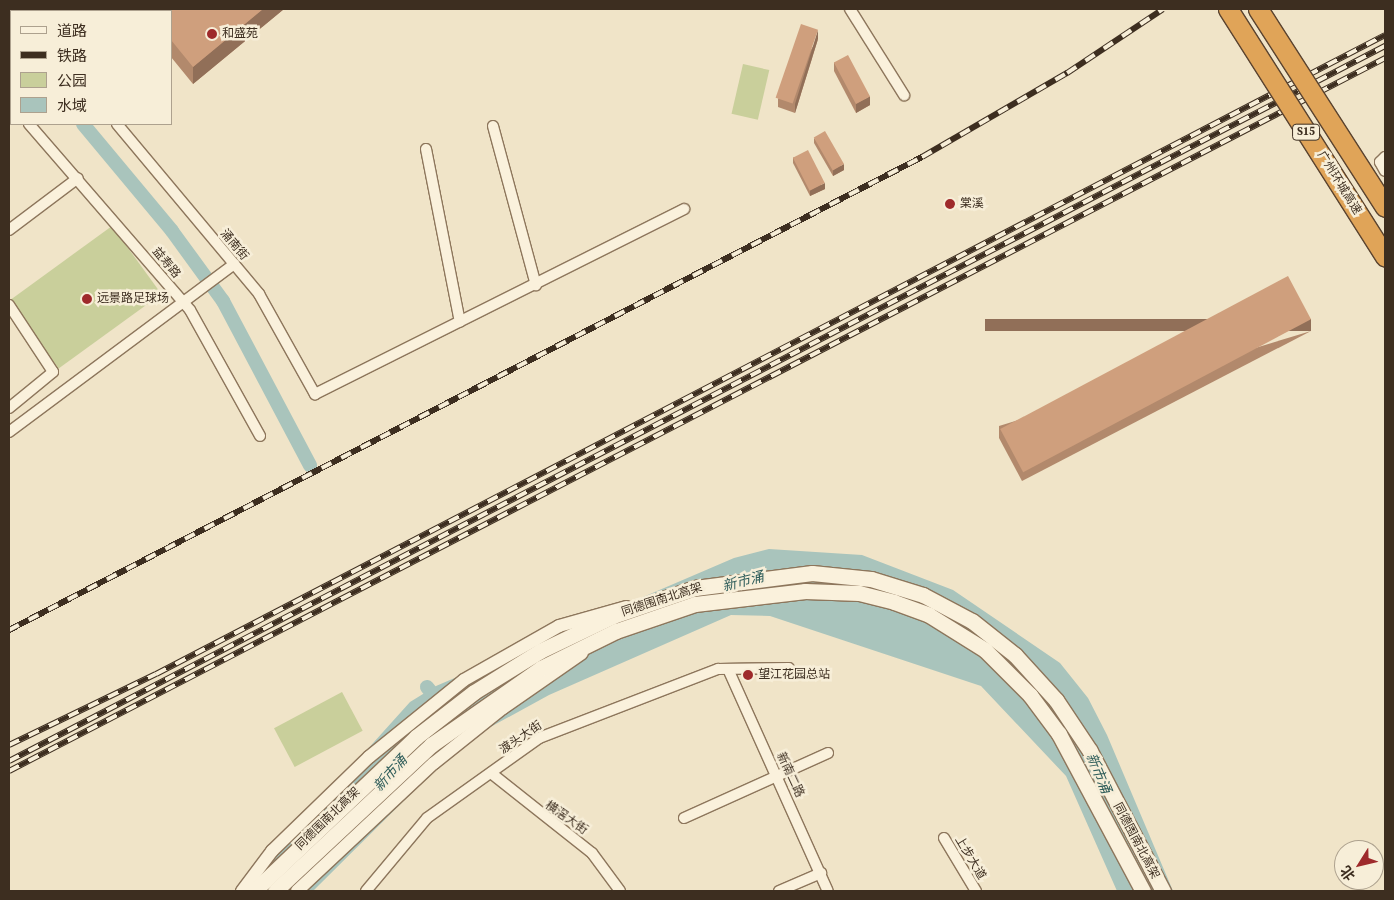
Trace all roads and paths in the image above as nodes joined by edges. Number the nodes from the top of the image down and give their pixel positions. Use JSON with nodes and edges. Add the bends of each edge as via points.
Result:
{"nodes":[{"id":1,"x":850,"y":9,"type":"edge"},
{"id":2,"x":1228,"y":9,"type":"edge"},
{"id":3,"x":1258,"y":9,"type":"edge"},
{"id":4,"x":904,"y":95,"type":"dead end"},
{"id":5,"x":30,"y":125,"type":"edge"},
{"id":6,"x":118,"y":125,"type":"edge"},
{"id":7,"x":492,"y":126,"type":"dead end"},
{"id":8,"x":426,"y":149,"type":"dead end"},
{"id":9,"x":1385,"y":157,"type":"edge"},
{"id":10,"x":1385,"y":171,"type":"edge"},
{"id":11,"x":78,"y":178,"type":"junction"},
{"id":12,"x":1385,"y":208,"type":"edge"},
{"id":13,"x":684,"y":209,"type":"dead end"},
{"id":14,"x":9,"y":230,"type":"edge"},
{"id":15,"x":1385,"y":256,"type":"edge"},
{"id":16,"x":234,"y":264,"type":"junction"},
{"id":17,"x":536,"y":285,"type":"junction"},
{"id":18,"x":181,"y":300,"type":"junction"},
{"id":19,"x":9,"y":304,"type":"edge"},
{"id":20,"x":460,"y":322,"type":"junction"},
{"id":21,"x":9,"y":408,"type":"edge"},
{"id":22,"x":9,"y":432,"type":"edge"},
{"id":23,"x":260,"y":436,"type":"dead end"},
{"id":24,"x":650,"y":602,"type":"junction"},
{"id":25,"x":616,"y":631,"type":"junction"},
{"id":26,"x":790,"y":668,"type":"dead end"},
{"id":27,"x":728,"y":669,"type":"junction"},
{"id":28,"x":828,"y":753,"type":"dead end"},
{"id":29,"x":491,"y":774,"type":"junction"},
{"id":30,"x":777,"y":777,"type":"junction"},
{"id":31,"x":684,"y":818,"type":"dead end"},
{"id":32,"x":944,"y":838,"type":"dead end"},
{"id":33,"x":821,"y":873,"type":"junction"},
{"id":34,"x":242,"y":891,"type":"edge"},
{"id":35,"x":254,"y":891,"type":"edge"},
{"id":36,"x":275,"y":891,"type":"edge"},
{"id":37,"x":297,"y":891,"type":"edge"},
{"id":38,"x":366,"y":891,"type":"edge"},
{"id":39,"x":620,"y":891,"type":"edge"},
{"id":40,"x":779,"y":891,"type":"edge"},
{"id":41,"x":828,"y":891,"type":"edge"},
{"id":42,"x":976,"y":891,"type":"edge"},
{"id":43,"x":1143,"y":891,"type":"edge"},
{"id":44,"x":1163,"y":891,"type":"edge"}],
"edges":[{"from":1,"to":4,"type":"street"},
{"from":2,"to":15,"type":"highway","name":"广州环城高速","number":"S15","bridge":true},
{"from":3,"to":12,"type":"highway","name":"广州环城高速","number":"S15","bridge":true},
{"from":5,"to":11,"type":"street","name":"益寿路"},
{"from":6,"to":16,"type":"street","name":"涌南街"},
{"from":7,"to":17,"type":"street"},
{"from":8,"to":20,"type":"street"},
{"from":9,"to":10,"type":"street","via":[[1380,162]]},
{"from":11,"to":14,"type":"street"},
{"from":11,"to":18,"type":"street","name":"益寿路"},
{"from":13,"to":17,"type":"street"},
{"from":16,"to":18,"type":"street"},
{"from":16,"to":20,"type":"street","name":"涌南街","via":[[259,294],[315,394]]},
{"from":17,"to":20,"type":"street"},
{"from":18,"to":22,"type":"street"},
{"from":18,"to":23,"type":"street","name":"益寿路"},
{"from":19,"to":21,"type":"street","via":[[54,372]]},
{"from":24,"to":34,"type":"street","via":[[605,610],[559,626],[464,680],[357,769],[272,851]]},
{"from":24,"to":35,"type":"main road","name":"同德围南北高架","via":[[573,633],[461,702],[375,774]]},
{"from":24,"to":44,"type":"main road","name":"同德围南北高架","via":[[719,583],[812,573],[889,584],[952,609],[1015,655],[1056,700],[1090,751]]},
{"from":25,"to":36,"type":"main road","name":"同德围南北高架","via":[[542,668],[472,712],[410,763]]},
{"from":25,"to":37,"type":"street","via":[[467,736]]},
{"from":25,"to":43,"type":"main road","name":"同德围南北高架","via":[[696,604],[773,592],[859,593],[929,615],[985,650],[1045,714],[1074,756]]},
{"from":26,"to":27,"type":"street","name":"渡头大街"},
{"from":27,"to":29,"type":"street","name":"渡头大街","via":[[684,679],[602,715],[576,720],[539,738]]},
{"from":27,"to":30,"type":"street","name":"新南二路"},
{"from":28,"to":30,"type":"street"},
{"from":29,"to":38,"type":"street","name":"渡头大街","via":[[427,818]]},
{"from":29,"to":39,"type":"street","name":"横滘大街","via":[[592,854]]},
{"from":30,"to":31,"type":"street"},
{"from":30,"to":33,"type":"street","name":"新南二路"},
{"from":32,"to":42,"type":"street","name":"上步大道"},
{"from":33,"to":40,"type":"street"},
{"from":33,"to":41,"type":"street","name":"新南二路"}]}
